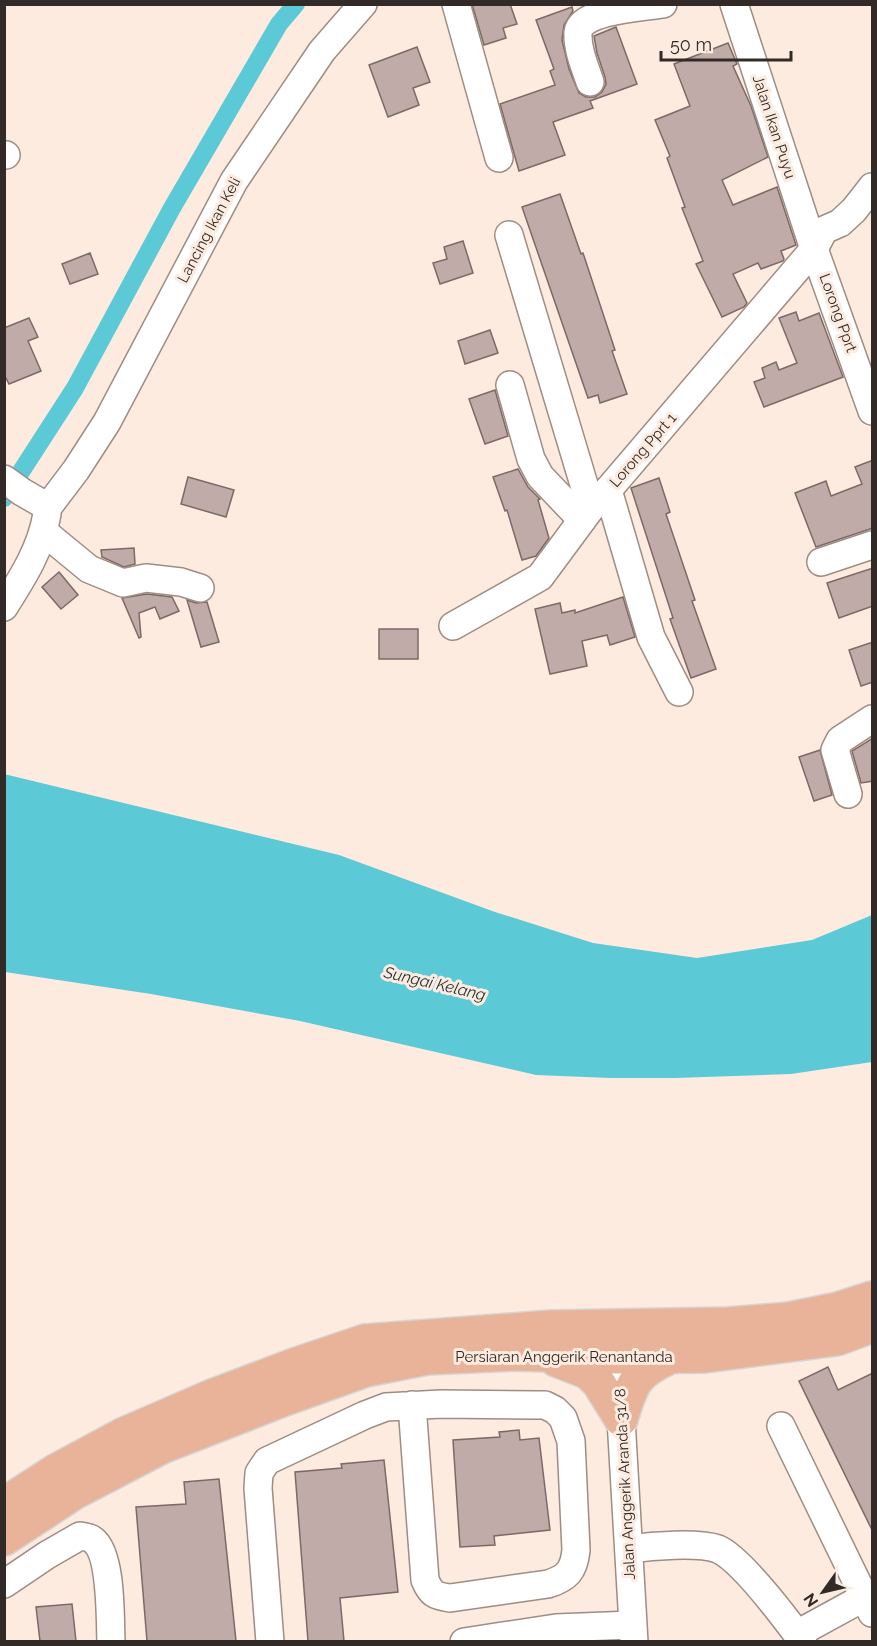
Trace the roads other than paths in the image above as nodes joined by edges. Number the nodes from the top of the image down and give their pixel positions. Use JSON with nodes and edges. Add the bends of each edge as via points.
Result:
{"nodes":[{"id":1,"x":363,"y":4,"type":"edge"},
{"id":2,"x":456,"y":4,"type":"edge"},
{"id":3,"x":663,"y":4,"type":"edge"},
{"id":4,"x":734,"y":4,"type":"edge"},
{"id":5,"x":590,"y":82,"type":"dead end"},
{"id":6,"x":499,"y":158,"type":"dead end"},
{"id":7,"x":873,"y":187,"type":"edge"},
{"id":8,"x":509,"y":235,"type":"dead end"},
{"id":9,"x":814,"y":249,"type":"junction"},
{"id":10,"x":510,"y":385,"type":"dead end"},
{"id":11,"x":873,"y":411,"type":"edge"},
{"id":12,"x":14,"y":486,"type":"edge"},
{"id":13,"x":594,"y":506,"type":"junction"},
{"id":14,"x":46,"y":519,"type":"junction"},
{"id":15,"x":873,"y":545,"type":"edge"},
{"id":16,"x":821,"y":562,"type":"dead end"},
{"id":17,"x":200,"y":588,"type":"dead end"},
{"id":18,"x":4,"y":607,"type":"edge"},
{"id":19,"x":453,"y":626,"type":"dead end"},
{"id":20,"x":678,"y":692,"type":"dead end"},
{"id":21,"x":873,"y":719,"type":"edge"},
{"id":22,"x":848,"y":794,"type":"dead end"},
{"id":23,"x":873,"y":1298,"type":"edge"},
{"id":24,"x":873,"y":1326,"type":"edge"},
{"id":25,"x":620,"y":1342,"type":"junction"},
{"id":26,"x":539,"y":1354,"type":"junction"},
{"id":27,"x":668,"y":1358,"type":"junction"},
{"id":28,"x":412,"y":1405,"type":"junction"},
{"id":29,"x":621,"y":1419,"type":"junction"},
{"id":30,"x":781,"y":1426,"type":"dead end"},
{"id":31,"x":4,"y":1504,"type":"edge"},
{"id":32,"x":4,"y":1539,"type":"edge"},
{"id":33,"x":629,"y":1549,"type":"junction"},
{"id":34,"x":4,"y":1584,"type":"edge"},
{"id":35,"x":869,"y":1601,"type":"edge"},
{"id":36,"x":633,"y":1633,"type":"edge"},
{"id":37,"x":533,"y":1637,"type":"edge"},
{"id":38,"x":800,"y":1638,"type":"edge"},
{"id":39,"x":111,"y":1641,"type":"edge"},
{"id":40,"x":270,"y":1641,"type":"edge"},
{"id":41,"x":464,"y":1641,"type":"edge"}],
"edges":[{"from":1,"to":14,"type":"street","name":"Lancing Ikan Keli","via":[[322,51],[234,181],[107,422]]},
{"from":2,"to":6,"type":"street"},
{"from":3,"to":5,"type":"street","via":[[605,13],[584,21],[578,29],[579,43]]},
{"from":4,"to":9,"type":"street","name":"Jalan Ikan Puyu"},
{"from":7,"to":9,"type":"street","name":"Lorong Pprt 1","via":[[840,223],[824,230]]},
{"from":8,"to":13,"type":"street"},
{"from":9,"to":11,"type":"street","name":"Lorong Pprt"},
{"from":9,"to":13,"type":"street","name":"Lorong Pprt 1"},
{"from":10,"to":13,"type":"street","via":[[531,459],[540,476]]},
{"from":12,"to":14,"type":"street"},
{"from":13,"to":19,"type":"street","name":"Lorong Pprt 1","via":[[540,577]]},
{"from":13,"to":20,"type":"street"},
{"from":14,"to":17,"type":"street","via":[[89,569],[123,583],[146,578]]},
{"from":14,"to":18,"type":"street","name":"Lancing Ikan Keli","via":[[34,557]]},
{"from":15,"to":16,"type":"street"},
{"from":21,"to":22,"type":"street","via":[[840,740],[836,750]]},
{"from":23,"to":25,"type":"main road","name":"Persiaran Anggerik Renantanda","via":[[789,1319],[728,1324]]},
{"from":24,"to":27,"type":"main road","name":"Persiaran Anggerik Renantanda","via":[[837,1339]]},
{"from":25,"to":26,"type":"main road","name":"Persiaran Anggerik Renantanda"},
{"from":25,"to":27,"type":"main road","name":"Persiaran Anggerik Renantanda"},
{"from":25,"to":29,"type":"street","name":"Jalan Anggerik Aranda 31/8"},
{"from":25,"to":31,"type":"main road","name":"Persiaran Anggerik Renantanda","via":[[551,1327],[365,1341],[212,1396],[122,1435]]},
{"from":26,"to":29,"type":"main road","via":[[587,1372],[598,1382]]},
{"from":26,"to":32,"type":"main road","name":"Persiaran Anggerik Renantanda","via":[[427,1358],[366,1370],[162,1447],[75,1493]]},
{"from":27,"to":29,"type":"main road","via":[[636,1379]]},
{"from":28,"to":28,"type":"street","via":[[545,1405],[563,1418],[571,1441],[576,1550],[575,1562],[562,1579],[450,1598],[430,1592],[425,1580]]},
{"from":28,"to":40,"type":"street","via":[[386,1407],[365,1415],[267,1461],[259,1473]]},
{"from":29,"to":33,"type":"street","name":"Jalan Anggerik Aranda 31/8"},
{"from":30,"to":35,"type":"street"},
{"from":33,"to":36,"type":"street","name":"Jalan Anggerik Aranda 31/8"},
{"from":33,"to":38,"type":"street","via":[[705,1546],[719,1550],[742,1568]]},
{"from":34,"to":39,"type":"street","via":[[80,1536],[92,1539],[103,1556]]},
{"from":35,"to":38,"type":"street"},
{"from":36,"to":37,"type":"street","via":[[556,1628]]},
{"from":37,"to":41,"type":"street","via":[[517,1633]]}]}
